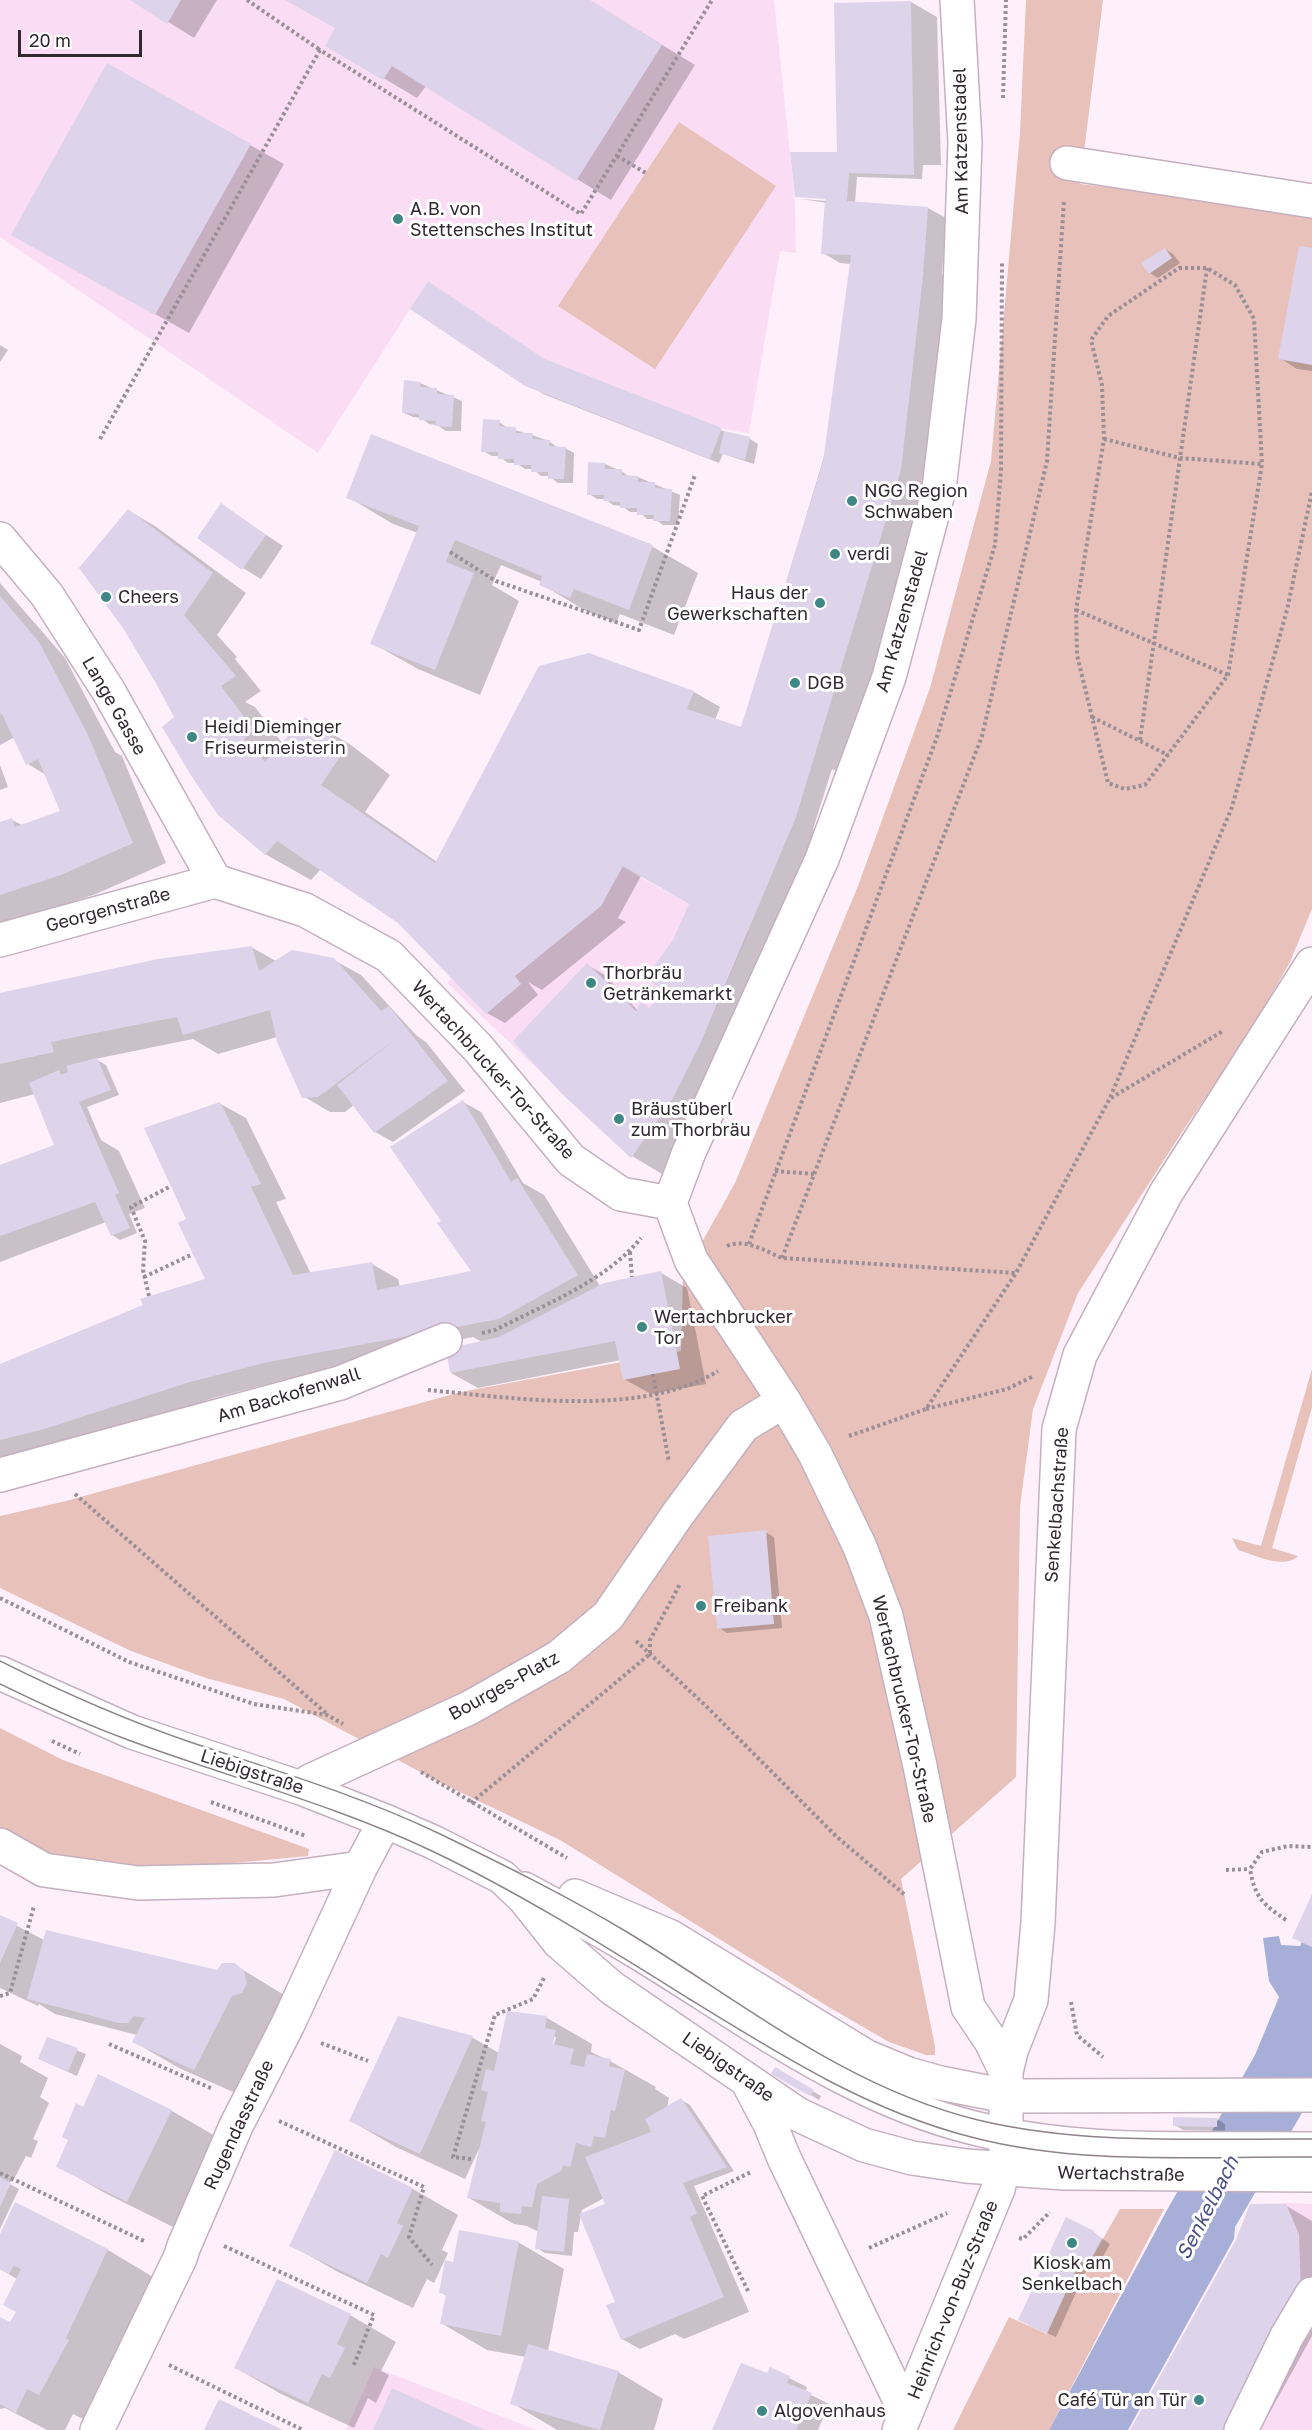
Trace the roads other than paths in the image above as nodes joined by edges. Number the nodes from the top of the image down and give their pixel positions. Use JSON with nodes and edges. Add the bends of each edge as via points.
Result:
{"nodes":[{"id":1,"x":957,"y":0,"type":"edge"},
{"id":2,"x":1067,"y":163,"type":"road end"},
{"id":3,"x":1312,"y":201,"type":"edge"},
{"id":4,"x":0,"y":539,"type":"edge"},
{"id":5,"x":215,"y":881,"type":"junction"},
{"id":6,"x":0,"y":940,"type":"edge"},
{"id":7,"x":1312,"y":964,"type":"edge"},
{"id":8,"x":670,"y":1203,"type":"junction"},
{"id":9,"x":445,"y":1340,"type":"road end"},
{"id":10,"x":784,"y":1401,"type":"junction"},
{"id":11,"x":0,"y":1476,"type":"edge"},
{"id":12,"x":0,"y":1673,"type":"edge"},
{"id":13,"x":301,"y":1788,"type":"junction"},
{"id":14,"x":386,"y":1821,"type":"junction"},
{"id":15,"x":0,"y":1845,"type":"edge"},
{"id":16,"x":360,"y":1868,"type":"junction"},
{"id":17,"x":502,"y":1877,"type":"junction"},
{"id":18,"x":1020,"y":2030,"type":"junction"},
{"id":19,"x":987,"y":2035,"type":"junction"},
{"id":20,"x":748,"y":2082,"type":"junction"},
{"id":21,"x":1006,"y":2083,"type":"junction"},
{"id":22,"x":1312,"y":2095,"type":"edge"},
{"id":23,"x":1006,"y":2136,"type":"junction"},
{"id":24,"x":1286,"y":2158,"type":"edge"},
{"id":25,"x":1192,"y":2162,"type":"junction"},
{"id":26,"x":1003,"y":2168,"type":"junction"},
{"id":27,"x":1312,"y":2175,"type":"edge"},
{"id":28,"x":1312,"y":2302,"type":"edge"},
{"id":29,"x":902,"y":2422,"type":"edge"},
{"id":30,"x":96,"y":2430,"type":"edge"},
{"id":31,"x":1241,"y":2430,"type":"edge"}],
"edges":[{"from":1,"to":8,"type":"street","name":"Am Katzenstadel","via":[[965,142],[959,319],[939,489],[889,677],[822,859],[689,1152]]},
{"from":2,"to":3,"type":"street"},
{"from":4,"to":5,"type":"street","name":"Lange Gasse","via":[[47,595],[102,681]]},
{"from":5,"to":6,"type":"street","name":"Georgenstraße"},
{"from":5,"to":8,"type":"street","name":"Wertachbrucker-Tor-Straße","via":[[305,910],[389,956],[478,1048],[571,1160],[621,1194]]},
{"from":7,"to":18,"type":"street","name":"Senkelbachstraße","via":[[1166,1193],[1080,1355],[1059,1429],[1038,1923],[1031,2000]]},
{"from":8,"to":10,"type":"street","name":"Wertachbrucker-Tor-Straße","via":[[691,1260]]},
{"from":9,"to":11,"type":"street","name":"Am Backofenwall","via":[[340,1383]]},
{"from":10,"to":13,"type":"street","name":"Bourges-Platz","via":[[743,1426],[608,1616],[559,1657],[469,1708]]},
{"from":10,"to":19,"type":"street","name":"Wertachbrucker-Tor-Straße","via":[[815,1454],[860,1547],[886,1616],[968,2007]]},
{"from":12,"to":13,"type":"street","name":"Liebigstraße","via":[[132,1732]]},
{"from":13,"to":14,"type":"street","name":"Liebigstraße"},
{"from":14,"to":16,"type":"street","name":"Rugendasstraße"},
{"from":14,"to":17,"type":"street","name":"Liebigstraße"},
{"from":15,"to":16,"type":"street","via":[[44,1870],[138,1883],[274,1880]]},
{"from":16,"to":30,"type":"street","name":"Rugendasstraße"},
{"from":17,"to":20,"type":"street","name":"Liebigstraße","via":[[559,1942],[612,1988]]},
{"from":17,"to":21,"type":"street","name":"Liebigstraße","via":[[531,1880],[671,1936],[867,2057],[908,2074],[940,2083]]},
{"from":17,"to":23,"type":"street","via":[[623,1943],[831,2072],[936,2118]]},
{"from":18,"to":19,"type":"street"},
{"from":18,"to":21,"type":"street","name":"Senkelbachstraße"},
{"from":19,"to":21,"type":"street","name":"Wertachbrucker-Tor-Straße"},
{"from":20,"to":26,"type":"street","name":"Liebigstraße","via":[[797,2114],[864,2145],[912,2158]]},
{"from":20,"to":29,"type":"street","via":[[835,2264]]},
{"from":21,"to":22,"type":"street","via":[[1020,2096]]},
{"from":21,"to":23,"type":"street","name":"Heinrich-von-Buz-Straße"},
{"from":23,"to":25,"type":"street","via":[[1108,2147]]},
{"from":23,"to":26,"type":"street","name":"Heinrich-von-Buz-Straße"},
{"from":24,"to":25,"type":"street","name":"Wertachstraße"},
{"from":24,"to":27,"type":"street","name":"Wertachstraße"},
{"from":25,"to":26,"type":"street","name":"Wertachstraße","via":[[1065,2173]]},
{"from":26,"to":29,"type":"street","name":"Heinrich-von-Buz-Straße","via":[[998,2189]]},
{"from":28,"to":31,"type":"street","via":[[1287,2336]]}]}
